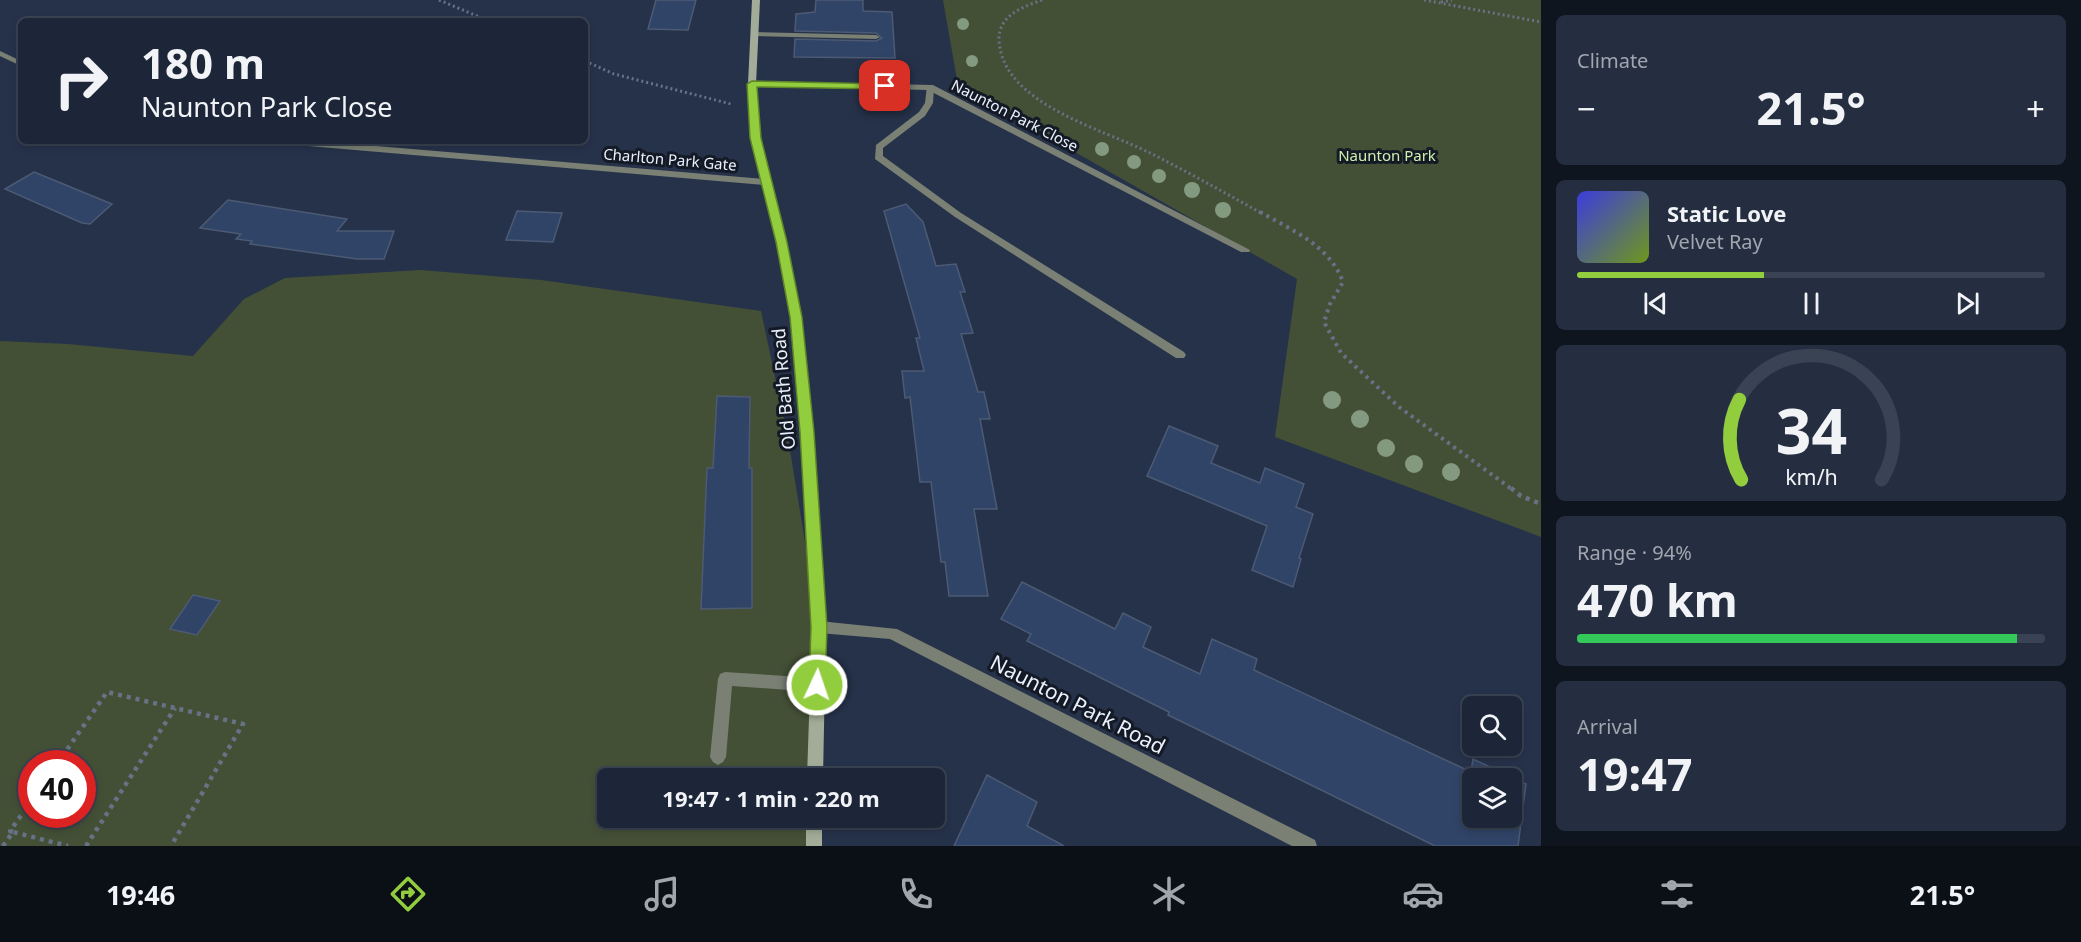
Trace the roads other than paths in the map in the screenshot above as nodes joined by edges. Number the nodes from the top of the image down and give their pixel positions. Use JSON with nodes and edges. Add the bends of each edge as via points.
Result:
{"nodes":[{"id":1,"x":756,"y":0,"type":"edge"},
{"id":2,"x":753,"y":34,"type":"junction"},
{"id":3,"x":876,"y":37,"type":"dead end"},
{"id":4,"x":0,"y":53,"type":"edge"},
{"id":5,"x":18,"y":62,"type":"edge"},
{"id":6,"x":752,"y":84,"type":"junction"},
{"id":7,"x":930,"y":87,"type":"junction"},
{"id":8,"x":320,"y":144,"type":"edge"},
{"id":9,"x":765,"y":182,"type":"junction"},
{"id":10,"x":1245,"y":250,"type":"dead end"},
{"id":11,"x":1180,"y":356,"type":"dead end"},
{"id":12,"x":819,"y":627,"type":"junction"},
{"id":13,"x":817,"y":685,"type":"junction"},
{"id":14,"x":718,"y":757,"type":"dead end"},
{"id":15,"x":815,"y":768,"type":"edge"},
{"id":16,"x":814,"y":828,"type":"edge"},
{"id":17,"x":813,"y":846,"type":"edge"},
{"id":18,"x":1309,"y":846,"type":"edge"}],
"edges":[{"from":1,"to":2,"type":"street","name":"Old Bath Road"},
{"from":2,"to":3,"type":"street"},
{"from":2,"to":6,"type":"street","name":"Old Bath Road"},
{"from":4,"to":5,"type":"street"},
{"from":6,"to":7,"type":"street","name":"Naunton Park Close"},
{"from":6,"to":9,"type":"street","name":"Old Bath Road","via":[[755,138]]},
{"from":7,"to":10,"type":"street","name":"Naunton Park Close"},
{"from":7,"to":11,"type":"street","via":[[929,103],[922,114],[879,147],[878,157],[958,214]]},
{"from":8,"to":9,"type":"street","name":"Charlton Park Gate"},
{"from":9,"to":12,"type":"street","name":"Old Bath Road","via":[[782,242],[796,317]]},
{"from":12,"to":13,"type":"street","name":"Old Bath Road"},
{"from":12,"to":18,"type":"street","name":"Naunton Park Road","via":[[892,633]]},
{"from":13,"to":14,"type":"street","via":[[725,679]]},
{"from":13,"to":15,"type":"street","name":"Old Bath Road"},
{"from":16,"to":17,"type":"street"}]}
